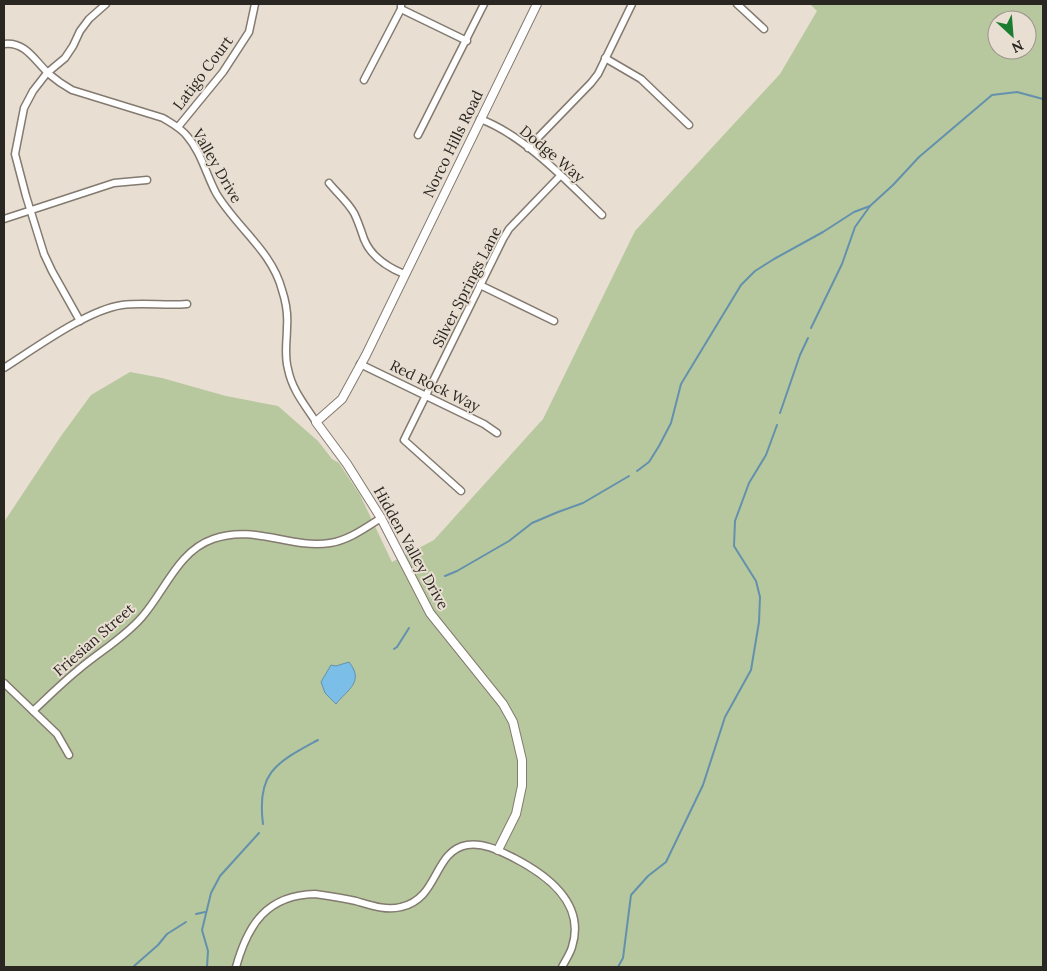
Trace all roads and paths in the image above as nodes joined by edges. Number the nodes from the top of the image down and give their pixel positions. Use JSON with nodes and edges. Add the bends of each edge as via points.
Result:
{"nodes":[{"id":1,"x":106,"y":4,"type":"edge"},
{"id":2,"x":255,"y":4,"type":"edge"},
{"id":3,"x":484,"y":4,"type":"edge"},
{"id":4,"x":537,"y":4,"type":"edge"},
{"id":5,"x":632,"y":4,"type":"edge"},
{"id":6,"x":737,"y":4,"type":"edge"},
{"id":7,"x":401,"y":6,"type":"edge"},
{"id":8,"x":764,"y":29,"type":"dead end"},
{"id":9,"x":467,"y":41,"type":"junction"},
{"id":10,"x":4,"y":44,"type":"edge"},
{"id":11,"x":605,"y":58,"type":"junction"},
{"id":12,"x":47,"y":73,"type":"junction"},
{"id":13,"x":364,"y":80,"type":"dead end"},
{"id":14,"x":480,"y":119,"type":"junction"},
{"id":15,"x":689,"y":125,"type":"dead end"},
{"id":16,"x":178,"y":127,"type":"junction"},
{"id":17,"x":418,"y":136,"type":"dead end"},
{"id":18,"x":528,"y":148,"type":"junction"},
{"id":19,"x":560,"y":176,"type":"junction"},
{"id":20,"x":147,"y":180,"type":"dead end"},
{"id":21,"x":328,"y":182,"type":"dead end"},
{"id":22,"x":30,"y":210,"type":"junction"},
{"id":23,"x":602,"y":215,"type":"dead end"},
{"id":24,"x":4,"y":219,"type":"edge"},
{"id":25,"x":404,"y":274,"type":"junction"},
{"id":26,"x":480,"y":286,"type":"junction"},
{"id":27,"x":187,"y":304,"type":"dead end"},
{"id":28,"x":80,"y":321,"type":"junction"},
{"id":29,"x":554,"y":321,"type":"dead end"},
{"id":30,"x":360,"y":364,"type":"junction"},
{"id":31,"x":4,"y":368,"type":"edge"},
{"id":32,"x":426,"y":396,"type":"junction"},
{"id":33,"x":316,"y":422,"type":"junction"},
{"id":34,"x":497,"y":433,"type":"dead end"},
{"id":35,"x":461,"y":491,"type":"dead end"},
{"id":36,"x":381,"y":518,"type":"junction"},
{"id":37,"x":4,"y":683,"type":"edge"},
{"id":38,"x":33,"y":711,"type":"junction"},
{"id":39,"x":69,"y":755,"type":"dead end"},
{"id":40,"x":498,"y":850,"type":"junction"},
{"id":41,"x":236,"y":967,"type":"edge"},
{"id":42,"x":562,"y":967,"type":"edge"}],
"edges":[{"from":1,"to":12,"type":"street","via":[[89,19],[65,58]]},
{"from":2,"to":16,"type":"street","name":"Latigo Court","via":[[249,32],[223,72]]},
{"from":3,"to":9,"type":"street"},
{"from":4,"to":14,"type":"street","name":"Norco Hills Road"},
{"from":5,"to":11,"type":"street"},
{"from":6,"to":8,"type":"street"},
{"from":7,"to":9,"type":"street"},
{"from":7,"to":13,"type":"street"},
{"from":9,"to":17,"type":"street"},
{"from":10,"to":12,"type":"street","name":"Valley Drive","via":[[24,48]]},
{"from":11,"to":15,"type":"street","via":[[641,79]]},
{"from":11,"to":18,"type":"street","via":[[591,83]]},
{"from":12,"to":16,"type":"street","name":"Valley Drive","via":[[72,90],[162,118]]},
{"from":12,"to":22,"type":"street","via":[[24,108],[15,154]]},
{"from":14,"to":18,"type":"street","name":"Dodge Way","via":[[506,131]]},
{"from":14,"to":25,"type":"street","name":"Norco Hills Road"},
{"from":16,"to":33,"type":"street","name":"Valley Drive","via":[[195,147],[225,207],[271,263],[277,275],[286,303],[287,368],[291,382]]},
{"from":18,"to":19,"type":"street","name":"Dodge Way"},
{"from":19,"to":23,"type":"street","name":"Dodge Way"},
{"from":19,"to":26,"type":"street","name":"Silver Springs Lane","via":[[509,229]]},
{"from":20,"to":22,"type":"street","via":[[114,183]]},
{"from":21,"to":25,"type":"street","via":[[348,203],[372,253]]},
{"from":22,"to":24,"type":"street"},
{"from":22,"to":28,"type":"street","via":[[44,254]]},
{"from":25,"to":30,"type":"street","name":"Norco Hills Road"},
{"from":26,"to":29,"type":"street"},
{"from":26,"to":32,"type":"street","name":"Silver Springs Lane"},
{"from":27,"to":28,"type":"street","via":[[120,305]]},
{"from":28,"to":31,"type":"street"},
{"from":30,"to":32,"type":"street","name":"Red Rock Way"},
{"from":30,"to":33,"type":"street","via":[[342,399]]},
{"from":32,"to":34,"type":"street","name":"Red Rock Way"},
{"from":32,"to":35,"type":"street","name":"Silver Springs Lane","via":[[404,440]]},
{"from":33,"to":36,"type":"street","name":"Hidden Valley Drive"},
{"from":36,"to":38,"type":"street","name":"Friesian Street","via":[[346,538],[330,543],[313,544],[248,533],[229,534],[199,546],[175,571],[143,616]]},
{"from":36,"to":40,"type":"street","name":"Hidden Valley Drive","via":[[430,612],[513,722],[522,760],[522,786],[516,814]]},
{"from":37,"to":38,"type":"street"},
{"from":38,"to":39,"type":"street","via":[[57,734]]},
{"from":40,"to":41,"type":"street","via":[[474,844],[452,852],[425,894],[400,908],[383,908],[315,894],[276,903],[253,924]]},
{"from":40,"to":42,"type":"street","via":[[538,871],[554,884],[572,911],[572,949]]}]}
